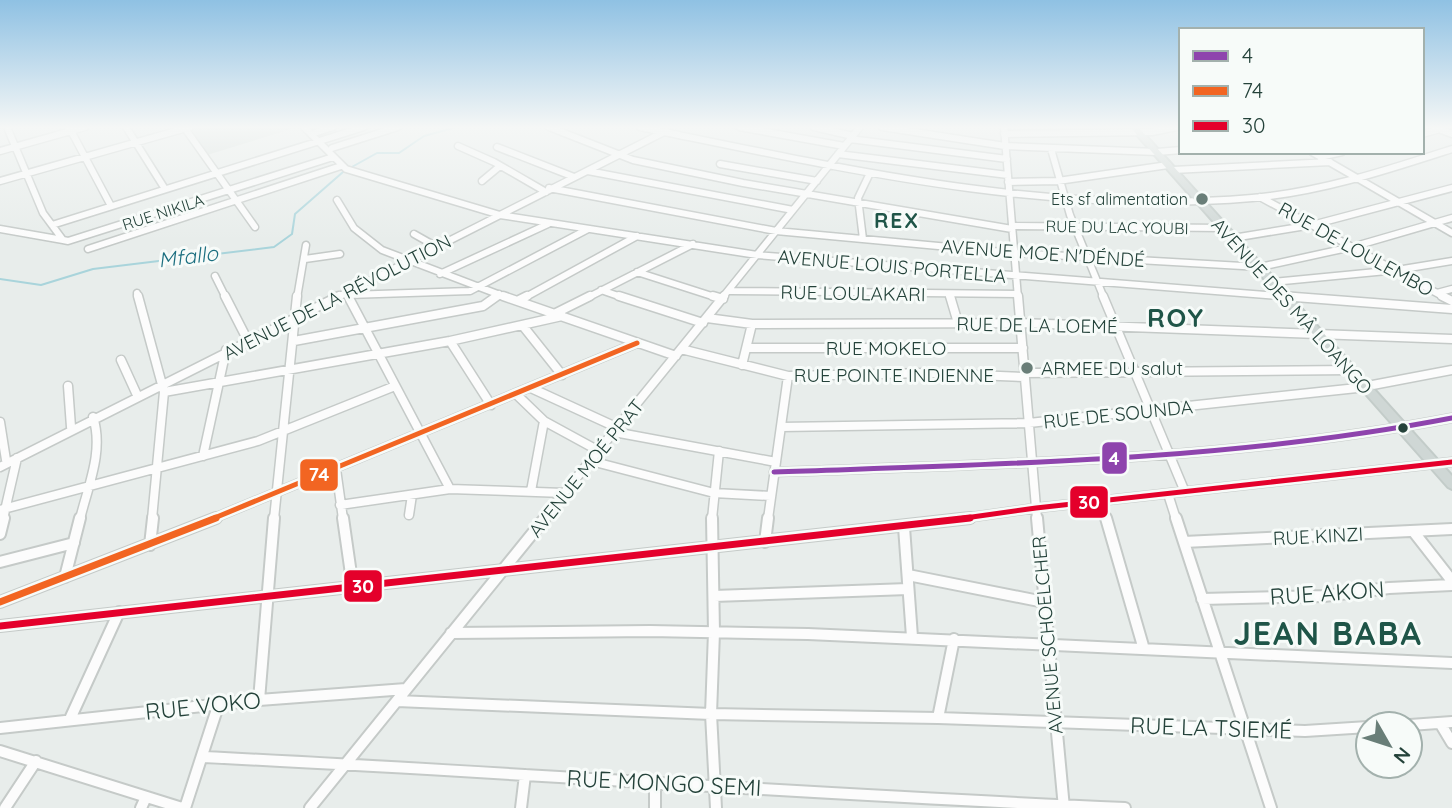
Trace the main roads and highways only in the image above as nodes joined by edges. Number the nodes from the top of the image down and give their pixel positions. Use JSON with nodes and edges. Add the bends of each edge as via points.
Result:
{"nodes":[{"id":1,"x":1168,"y":165,"type":"edge"},
{"id":2,"x":1452,"y":484,"type":"edge"}],
"edges":[{"from":1,"to":2,"type":"main road","name":"AVENUE DES MÂ LOANGO"}]}
